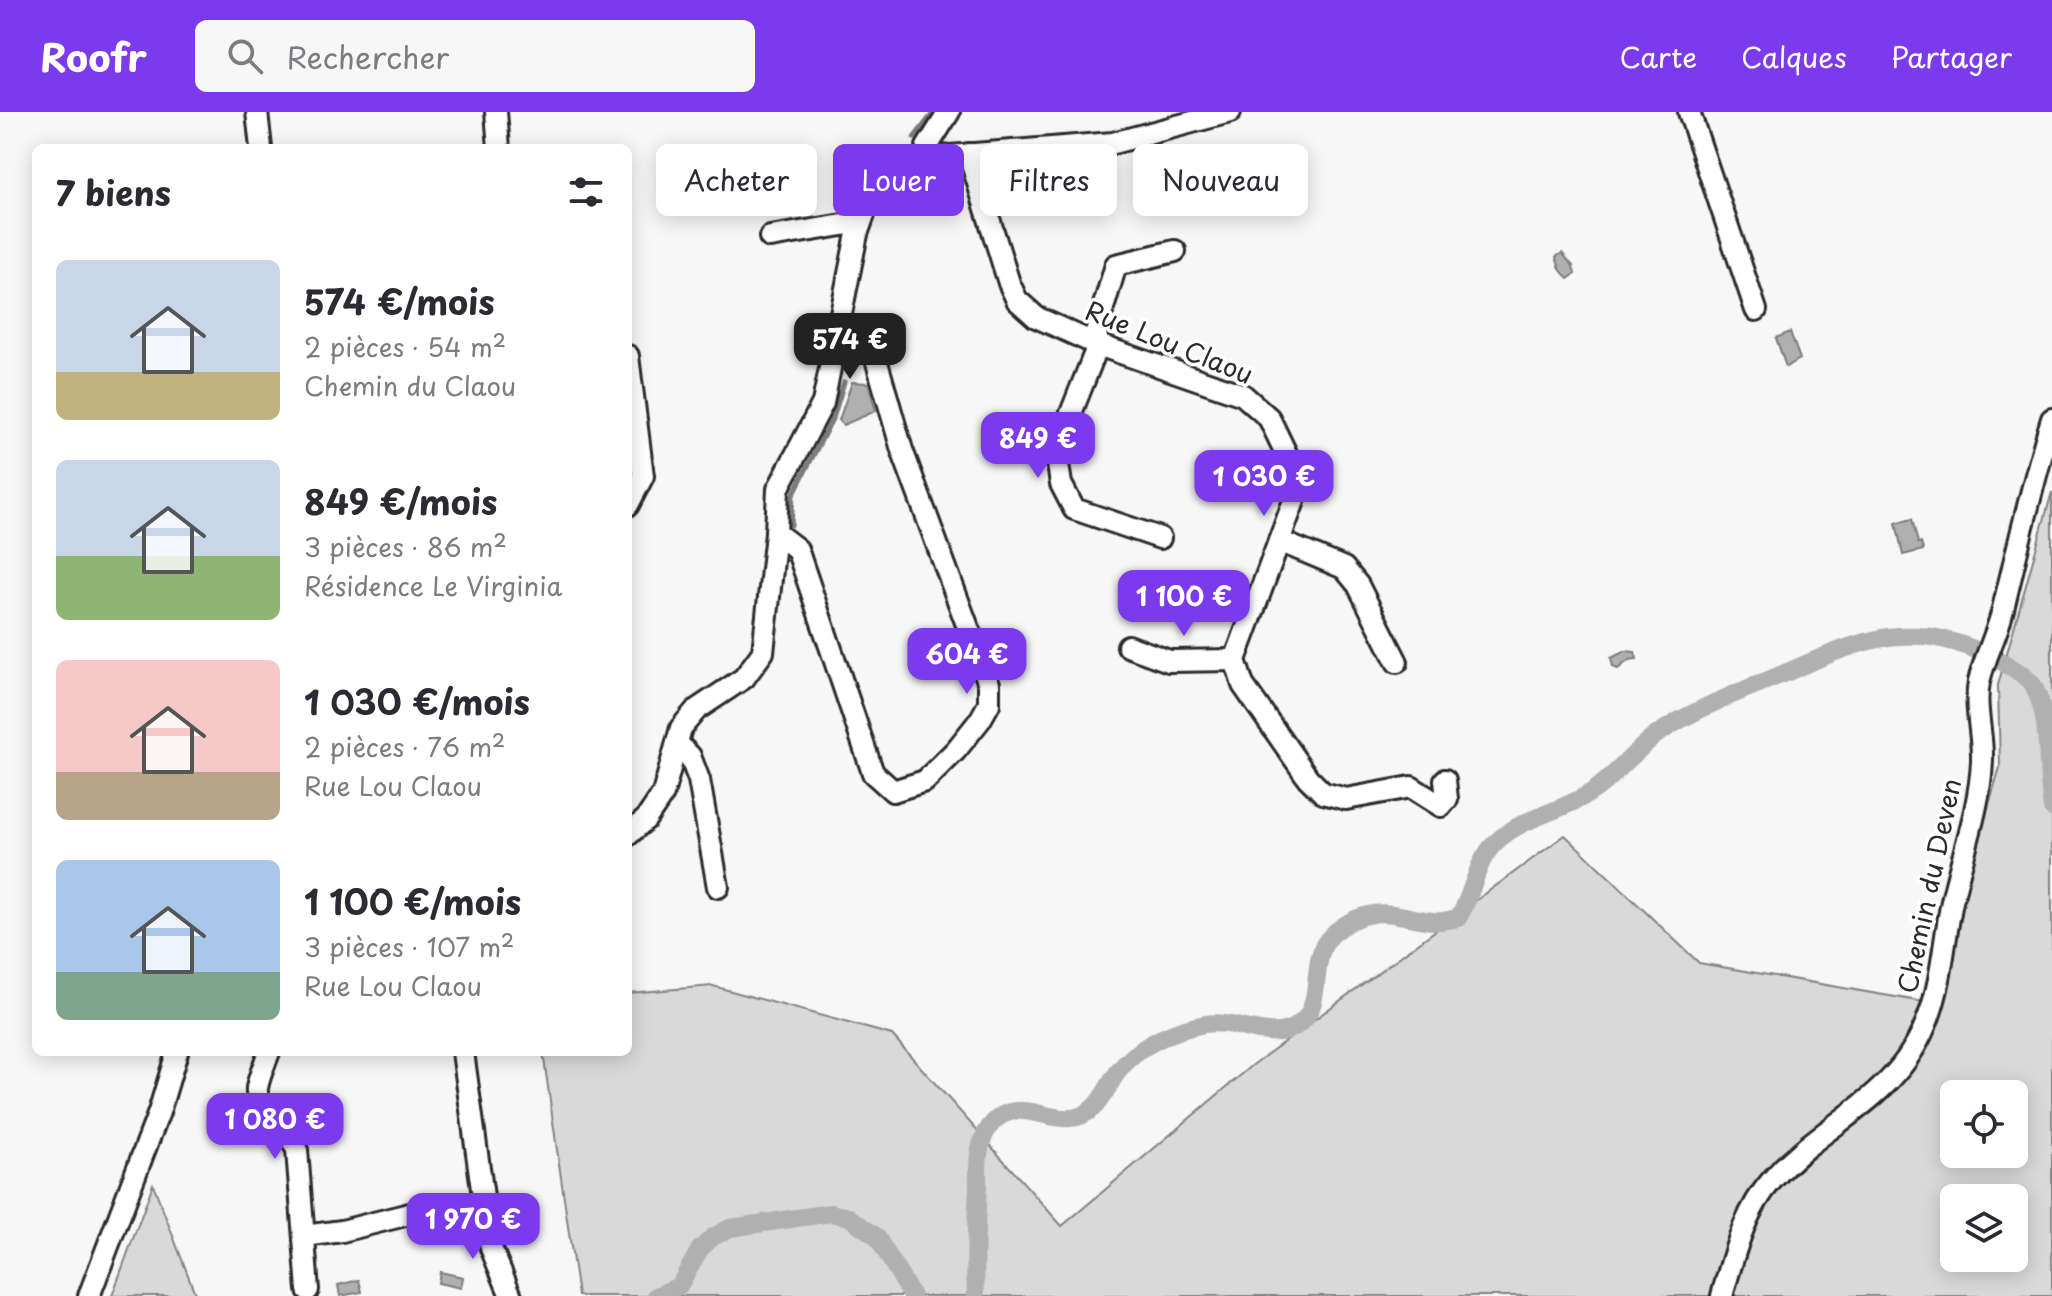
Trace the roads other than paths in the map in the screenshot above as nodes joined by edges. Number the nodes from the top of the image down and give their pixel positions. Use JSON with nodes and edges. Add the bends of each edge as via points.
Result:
{"nodes":[{"id":1,"x":257,"y":112,"type":"edge"},
{"id":2,"x":496,"y":112,"type":"edge"},
{"id":3,"x":949,"y":112,"type":"edge"},
{"id":4,"x":1230,"y":112,"type":"edge"},
{"id":5,"x":1689,"y":112,"type":"edge"},
{"id":6,"x":261,"y":144,"type":"edge"},
{"id":7,"x":499,"y":144,"type":"edge"},
{"id":8,"x":929,"y":144,"type":"edge"},
{"id":9,"x":969,"y":154,"type":"junction"},
{"id":10,"x":964,"y":155,"type":"edge"},
{"id":11,"x":863,"y":216,"type":"edge"},
{"id":12,"x":861,"y":222,"type":"junction"},
{"id":13,"x":770,"y":237,"type":"dead end"},
{"id":14,"x":1175,"y":251,"type":"dead end"},
{"id":15,"x":1756,"y":310,"type":"dead end"},
{"id":16,"x":839,"y":329,"type":"junction"},
{"id":17,"x":1098,"y":345,"type":"junction"},
{"id":18,"x":632,"y":388,"type":"edge"},
{"id":19,"x":2052,"y":419,"type":"edge"},
{"id":20,"x":632,"y":497,"type":"edge"},
{"id":21,"x":776,"y":533,"type":"junction"},
{"id":22,"x":1160,"y":538,"type":"dead end"},
{"id":23,"x":1279,"y":541,"type":"junction"},
{"id":24,"x":1128,"y":646,"type":"dead end"},
{"id":25,"x":1235,"y":660,"type":"junction"},
{"id":26,"x":1397,"y":662,"type":"dead end"},
{"id":27,"x":677,"y":743,"type":"junction"},
{"id":28,"x":1445,"y":780,"type":"dead end"},
{"id":29,"x":632,"y":831,"type":"edge"},
{"id":30,"x":718,"y":887,"type":"dead end"},
{"id":31,"x":176,"y":1056,"type":"edge"},
{"id":32,"x":268,"y":1056,"type":"edge"},
{"id":33,"x":464,"y":1056,"type":"edge"},
{"id":34,"x":485,"y":1211,"type":"junction"},
{"id":35,"x":304,"y":1236,"type":"junction"},
{"id":36,"x":308,"y":1290,"type":"dead end"},
{"id":37,"x":89,"y":1296,"type":"edge"},
{"id":38,"x":511,"y":1296,"type":"edge"},
{"id":39,"x":1722,"y":1296,"type":"edge"}],
"edges":[{"from":1,"to":6,"type":"street"},
{"from":2,"to":7,"type":"street"},
{"from":3,"to":8,"type":"street"},
{"from":4,"to":9,"type":"street","via":[[1113,143]]},
{"from":5,"to":15,"type":"street"},
{"from":9,"to":10,"type":"street"},
{"from":9,"to":17,"type":"street","name":"Rue Lou Claou","via":[[1017,300],[1036,317]]},
{"from":11,"to":12,"type":"street"},
{"from":12,"to":13,"type":"street"},
{"from":12,"to":16,"type":"street"},
{"from":14,"to":17,"type":"street","via":[[1116,265],[1096,332]]},
{"from":16,"to":21,"type":"street","via":[[823,403],[778,489]]},
{"from":16,"to":21,"type":"street","via":[[865,336],[874,352],[902,450],[989,684],[989,704],[980,720],[925,781],[893,791],[873,773],[797,549]]},
{"from":17,"to":22,"type":"street","via":[[1056,451],[1061,484],[1074,509]]},
{"from":17,"to":23,"type":"street","name":"Rue Lou Claou","via":[[1243,395],[1269,418],[1298,490]]},
{"from":18,"to":20,"type":"street","via":[[643,476]]},
{"from":19,"to":39,"type":"street","name":"Chemin du Deven","via":[[1979,685],[1983,760],[1930,1014],[1918,1042],[1877,1095],[1772,1180],[1745,1221]]},
{"from":21,"to":27,"type":"street","via":[[763,652],[744,678],[696,710],[681,728]]},
{"from":23,"to":25,"type":"street","name":"Rue Lou Claou"},
{"from":23,"to":26,"type":"street","via":[[1344,568]]},
{"from":24,"to":25,"type":"street","via":[[1169,661]]},
{"from":25,"to":28,"type":"street","via":[[1243,685],[1323,793],[1346,799],[1411,787],[1441,806],[1447,799]]},
{"from":27,"to":29,"type":"street","via":[[663,794]]},
{"from":27,"to":30,"type":"street","via":[[690,756],[699,780]]},
{"from":31,"to":37,"type":"street"},
{"from":32,"to":35,"type":"street","via":[[256,1091],[260,1104],[297,1150]]},
{"from":33,"to":34,"type":"street"},
{"from":34,"to":35,"type":"street","via":[[475,1217],[429,1209]]},
{"from":34,"to":38,"type":"street","via":[[491,1248]]},
{"from":35,"to":36,"type":"street"}]}
